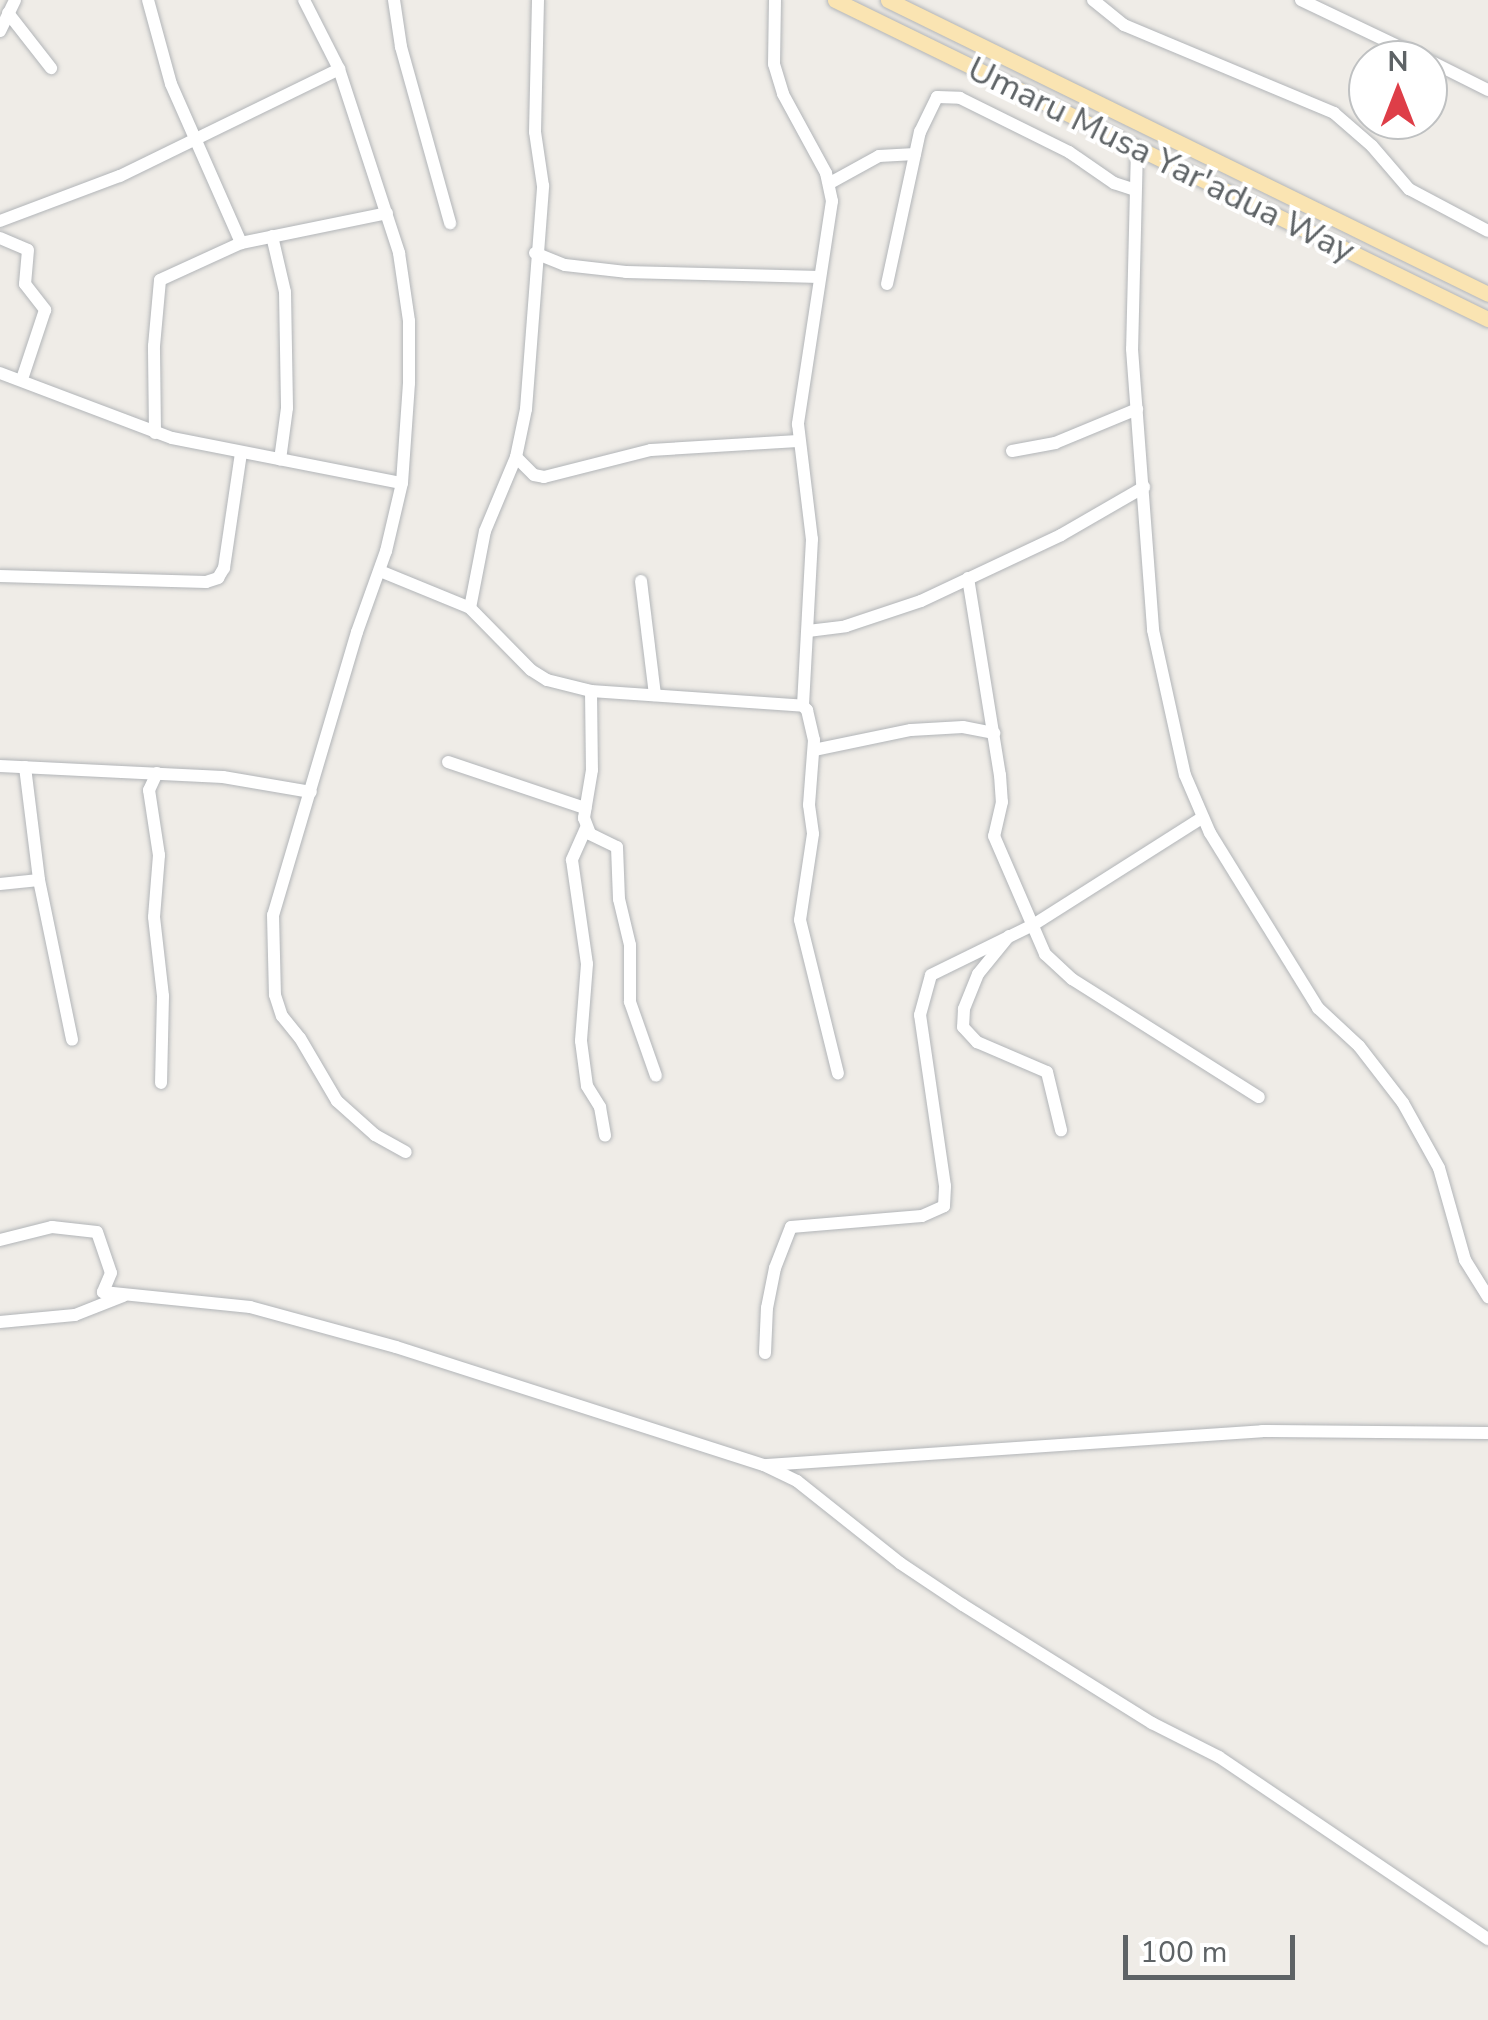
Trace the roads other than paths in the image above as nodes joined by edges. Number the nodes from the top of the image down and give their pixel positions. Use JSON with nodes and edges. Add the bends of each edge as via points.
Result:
{"nodes":[{"id":1,"x":148,"y":0,"type":"edge"},
{"id":2,"x":304,"y":0,"type":"edge"},
{"id":3,"x":394,"y":0,"type":"edge"},
{"id":4,"x":538,"y":0,"type":"edge"},
{"id":5,"x":775,"y":0,"type":"edge"},
{"id":6,"x":835,"y":0,"type":"edge"},
{"id":7,"x":888,"y":0,"type":"edge"},
{"id":8,"x":1093,"y":0,"type":"edge"},
{"id":9,"x":1301,"y":0,"type":"edge"},
{"id":10,"x":11,"y":7,"type":"edge"},
{"id":11,"x":0,"y":32,"type":"edge"},
{"id":12,"x":1386,"y":40,"type":"edge"},
{"id":13,"x":51,"y":68,"type":"dead end"},
{"id":14,"x":339,"y":69,"type":"junction"},
{"id":15,"x":1448,"y":70,"type":"edge"},
{"id":16,"x":1488,"y":90,"type":"edge"},
{"id":17,"x":193,"y":140,"type":"junction"},
{"id":18,"x":1137,"y":148,"type":"junction"},
{"id":19,"x":915,"y":154,"type":"junction"},
{"id":20,"x":830,"y":184,"type":"junction"},
{"id":21,"x":1133,"y":189,"type":"junction"},
{"id":22,"x":387,"y":213,"type":"junction"},
{"id":23,"x":0,"y":221,"type":"edge"},
{"id":24,"x":450,"y":223,"type":"dead end"},
{"id":25,"x":1488,"y":231,"type":"edge"},
{"id":26,"x":272,"y":236,"type":"junction"},
{"id":27,"x":0,"y":238,"type":"edge"},
{"id":28,"x":241,"y":243,"type":"junction"},
{"id":29,"x":536,"y":253,"type":"junction"},
{"id":30,"x":820,"y":277,"type":"junction"},
{"id":31,"x":887,"y":284,"type":"dead end"},
{"id":32,"x":1488,"y":294,"type":"edge"},
{"id":33,"x":1488,"y":319,"type":"edge"},
{"id":34,"x":0,"y":374,"type":"edge"},
{"id":35,"x":22,"y":379,"type":"junction"},
{"id":36,"x":1137,"y":410,"type":"junction"},
{"id":37,"x":156,"y":433,"type":"junction"},
{"id":38,"x":798,"y":441,"type":"junction"},
{"id":39,"x":1012,"y":451,"type":"dead end"},
{"id":40,"x":242,"y":453,"type":"junction"},
{"id":41,"x":516,"y":457,"type":"junction"},
{"id":42,"x":280,"y":460,"type":"junction"},
{"id":43,"x":402,"y":483,"type":"junction"},
{"id":44,"x":1144,"y":486,"type":"junction"},
{"id":45,"x":380,"y":571,"type":"junction"},
{"id":46,"x":0,"y":576,"type":"edge"},
{"id":47,"x":968,"y":578,"type":"junction"},
{"id":48,"x":641,"y":581,"type":"dead end"},
{"id":49,"x":470,"y":608,"type":"junction"},
{"id":50,"x":808,"y":632,"type":"junction"},
{"id":51,"x":591,"y":690,"type":"junction"},
{"id":52,"x":656,"y":695,"type":"junction"},
{"id":53,"x":803,"y":706,"type":"junction"},
{"id":54,"x":994,"y":733,"type":"junction"},
{"id":55,"x":814,"y":750,"type":"junction"},
{"id":56,"x":448,"y":762,"type":"dead end"},
{"id":57,"x":0,"y":766,"type":"edge"},
{"id":58,"x":25,"y":767,"type":"junction"},
{"id":59,"x":157,"y":773,"type":"junction"},
{"id":60,"x":311,"y":792,"type":"junction"},
{"id":61,"x":585,"y":808,"type":"junction"},
{"id":62,"x":1203,"y":817,"type":"junction"},
{"id":63,"x":586,"y":828,"type":"junction"},
{"id":64,"x":39,"y":880,"type":"junction"},
{"id":65,"x":0,"y":884,"type":"edge"},
{"id":66,"x":1033,"y":925,"type":"junction"},
{"id":67,"x":1010,"y":934,"type":"junction"},
{"id":68,"x":72,"y":1040,"type":"dead end"},
{"id":69,"x":838,"y":1073,"type":"dead end"},
{"id":70,"x":656,"y":1076,"type":"dead end"},
{"id":71,"x":160,"y":1084,"type":"dead end"},
{"id":72,"x":1259,"y":1096,"type":"dead end"},
{"id":73,"x":1061,"y":1130,"type":"dead end"},
{"id":74,"x":605,"y":1136,"type":"dead end"},
{"id":75,"x":406,"y":1152,"type":"dead end"},
{"id":76,"x":0,"y":1240,"type":"edge"},
{"id":77,"x":122,"y":1296,"type":"junction"},
{"id":78,"x":1488,"y":1297,"type":"edge"},
{"id":79,"x":0,"y":1322,"type":"edge"},
{"id":80,"x":765,"y":1354,"type":"dead end"},
{"id":81,"x":1488,"y":1433,"type":"edge"},
{"id":82,"x":764,"y":1466,"type":"junction"},
{"id":83,"x":1488,"y":1939,"type":"edge"}],
"edges":[{"from":1,"to":17,"type":"street"},
{"from":2,"to":14,"type":"street"},
{"from":3,"to":24,"type":"street"},
{"from":4,"to":29,"type":"street","via":[[535,132],[543,186]]},
{"from":5,"to":20,"type":"street","via":[[774,64]]},
{"from":6,"to":18,"type":"main road","name":"Umaru Musa Yar'adua Way"},
{"from":7,"to":32,"type":"main road","name":"Umaru Musa Yar'adua Way"},
{"from":8,"to":25,"type":"street","via":[[1124,26],[1334,113],[1409,189]]},
{"from":9,"to":12,"type":"street"},
{"from":10,"to":11,"type":"street"},
{"from":10,"to":13,"type":"street"},
{"from":14,"to":17,"type":"street"},
{"from":14,"to":22,"type":"street"},
{"from":15,"to":16,"type":"street"},
{"from":17,"to":23,"type":"street"},
{"from":17,"to":28,"type":"street"},
{"from":18,"to":21,"type":"street"},
{"from":18,"to":33,"type":"main road","name":"Umaru Musa Yar'adua Way"},
{"from":19,"to":20,"type":"street","via":[[880,156]]},
{"from":19,"to":21,"type":"street","via":[[931,102],[946,96],[1070,152],[1104,178]]},
{"from":19,"to":31,"type":"street"},
{"from":20,"to":30,"type":"street"},
{"from":21,"to":36,"type":"street"},
{"from":22,"to":26,"type":"street"},
{"from":22,"to":43,"type":"street","via":[[409,321]]},
{"from":26,"to":28,"type":"street"},
{"from":26,"to":42,"type":"street","via":[[286,292]]},
{"from":27,"to":35,"type":"street","via":[[28,250],[25,284],[44,310]]},
{"from":28,"to":37,"type":"street","via":[[160,280]]},
{"from":29,"to":30,"type":"street","via":[[565,265],[626,272]]},
{"from":29,"to":41,"type":"street","via":[[526,409]]},
{"from":30,"to":38,"type":"street"},
{"from":34,"to":35,"type":"street"},
{"from":35,"to":37,"type":"street"},
{"from":36,"to":39,"type":"street","via":[[1068,438]]},
{"from":36,"to":44,"type":"street"},
{"from":37,"to":40,"type":"street"},
{"from":38,"to":41,"type":"street","via":[[651,450],[544,477]]},
{"from":38,"to":50,"type":"street","via":[[812,540]]},
{"from":40,"to":42,"type":"street"},
{"from":40,"to":46,"type":"street","via":[[218,578]]},
{"from":41,"to":49,"type":"street","via":[[485,531]]},
{"from":42,"to":43,"type":"street"},
{"from":43,"to":45,"type":"street"},
{"from":44,"to":47,"type":"street"},
{"from":44,"to":62,"type":"street","via":[[1152,630],[1185,775]]},
{"from":45,"to":49,"type":"street"},
{"from":45,"to":60,"type":"street"},
{"from":47,"to":50,"type":"street","via":[[879,617]]},
{"from":47,"to":54,"type":"street"},
{"from":48,"to":52,"type":"street"},
{"from":49,"to":51,"type":"street","via":[[531,670]]},
{"from":50,"to":53,"type":"street"},
{"from":51,"to":52,"type":"street"},
{"from":51,"to":61,"type":"street","via":[[592,770]]},
{"from":52,"to":53,"type":"street"},
{"from":53,"to":55,"type":"street"},
{"from":54,"to":55,"type":"street","via":[[910,730]]},
{"from":54,"to":66,"type":"street","via":[[1002,796],[994,836]]},
{"from":55,"to":69,"type":"street","via":[[812,844],[800,920]]},
{"from":56,"to":61,"type":"street"},
{"from":57,"to":58,"type":"street"},
{"from":58,"to":59,"type":"street"},
{"from":58,"to":64,"type":"street"},
{"from":59,"to":60,"type":"street"},
{"from":59,"to":71,"type":"street","via":[[150,790],[164,996]]},
{"from":60,"to":75,"type":"street","via":[[273,915],[278,1008],[336,1101],[374,1136]]},
{"from":61,"to":63,"type":"street"},
{"from":62,"to":66,"type":"street"},
{"from":62,"to":78,"type":"street","via":[[1318,1008],[1359,1046],[1403,1103],[1439,1168],[1465,1260]]},
{"from":63,"to":70,"type":"street","via":[[617,847],[630,1002]]},
{"from":63,"to":74,"type":"street","via":[[572,860],[587,964],[581,1041],[587,1086]]},
{"from":64,"to":65,"type":"street"},
{"from":64,"to":68,"type":"street"},
{"from":66,"to":67,"type":"street"},
{"from":66,"to":72,"type":"street","via":[[1058,969]]},
{"from":67,"to":73,"type":"street","via":[[978,974],[963,1027],[978,1042],[1052,1078]]},
{"from":67,"to":80,"type":"street","via":[[941,966],[920,1002],[944,1206],[922,1216],[792,1228],[772,1282]]},
{"from":76,"to":77,"type":"street","via":[[52,1227],[97,1232],[112,1273],[103,1292]]},
{"from":77,"to":79,"type":"street","via":[[74,1315]]},
{"from":77,"to":82,"type":"street","via":[[250,1307]]},
{"from":81,"to":82,"type":"street","via":[[1262,1430]]},
{"from":82,"to":83,"type":"street","via":[[798,1481],[950,1597],[1152,1723],[1219,1757]]}]}
